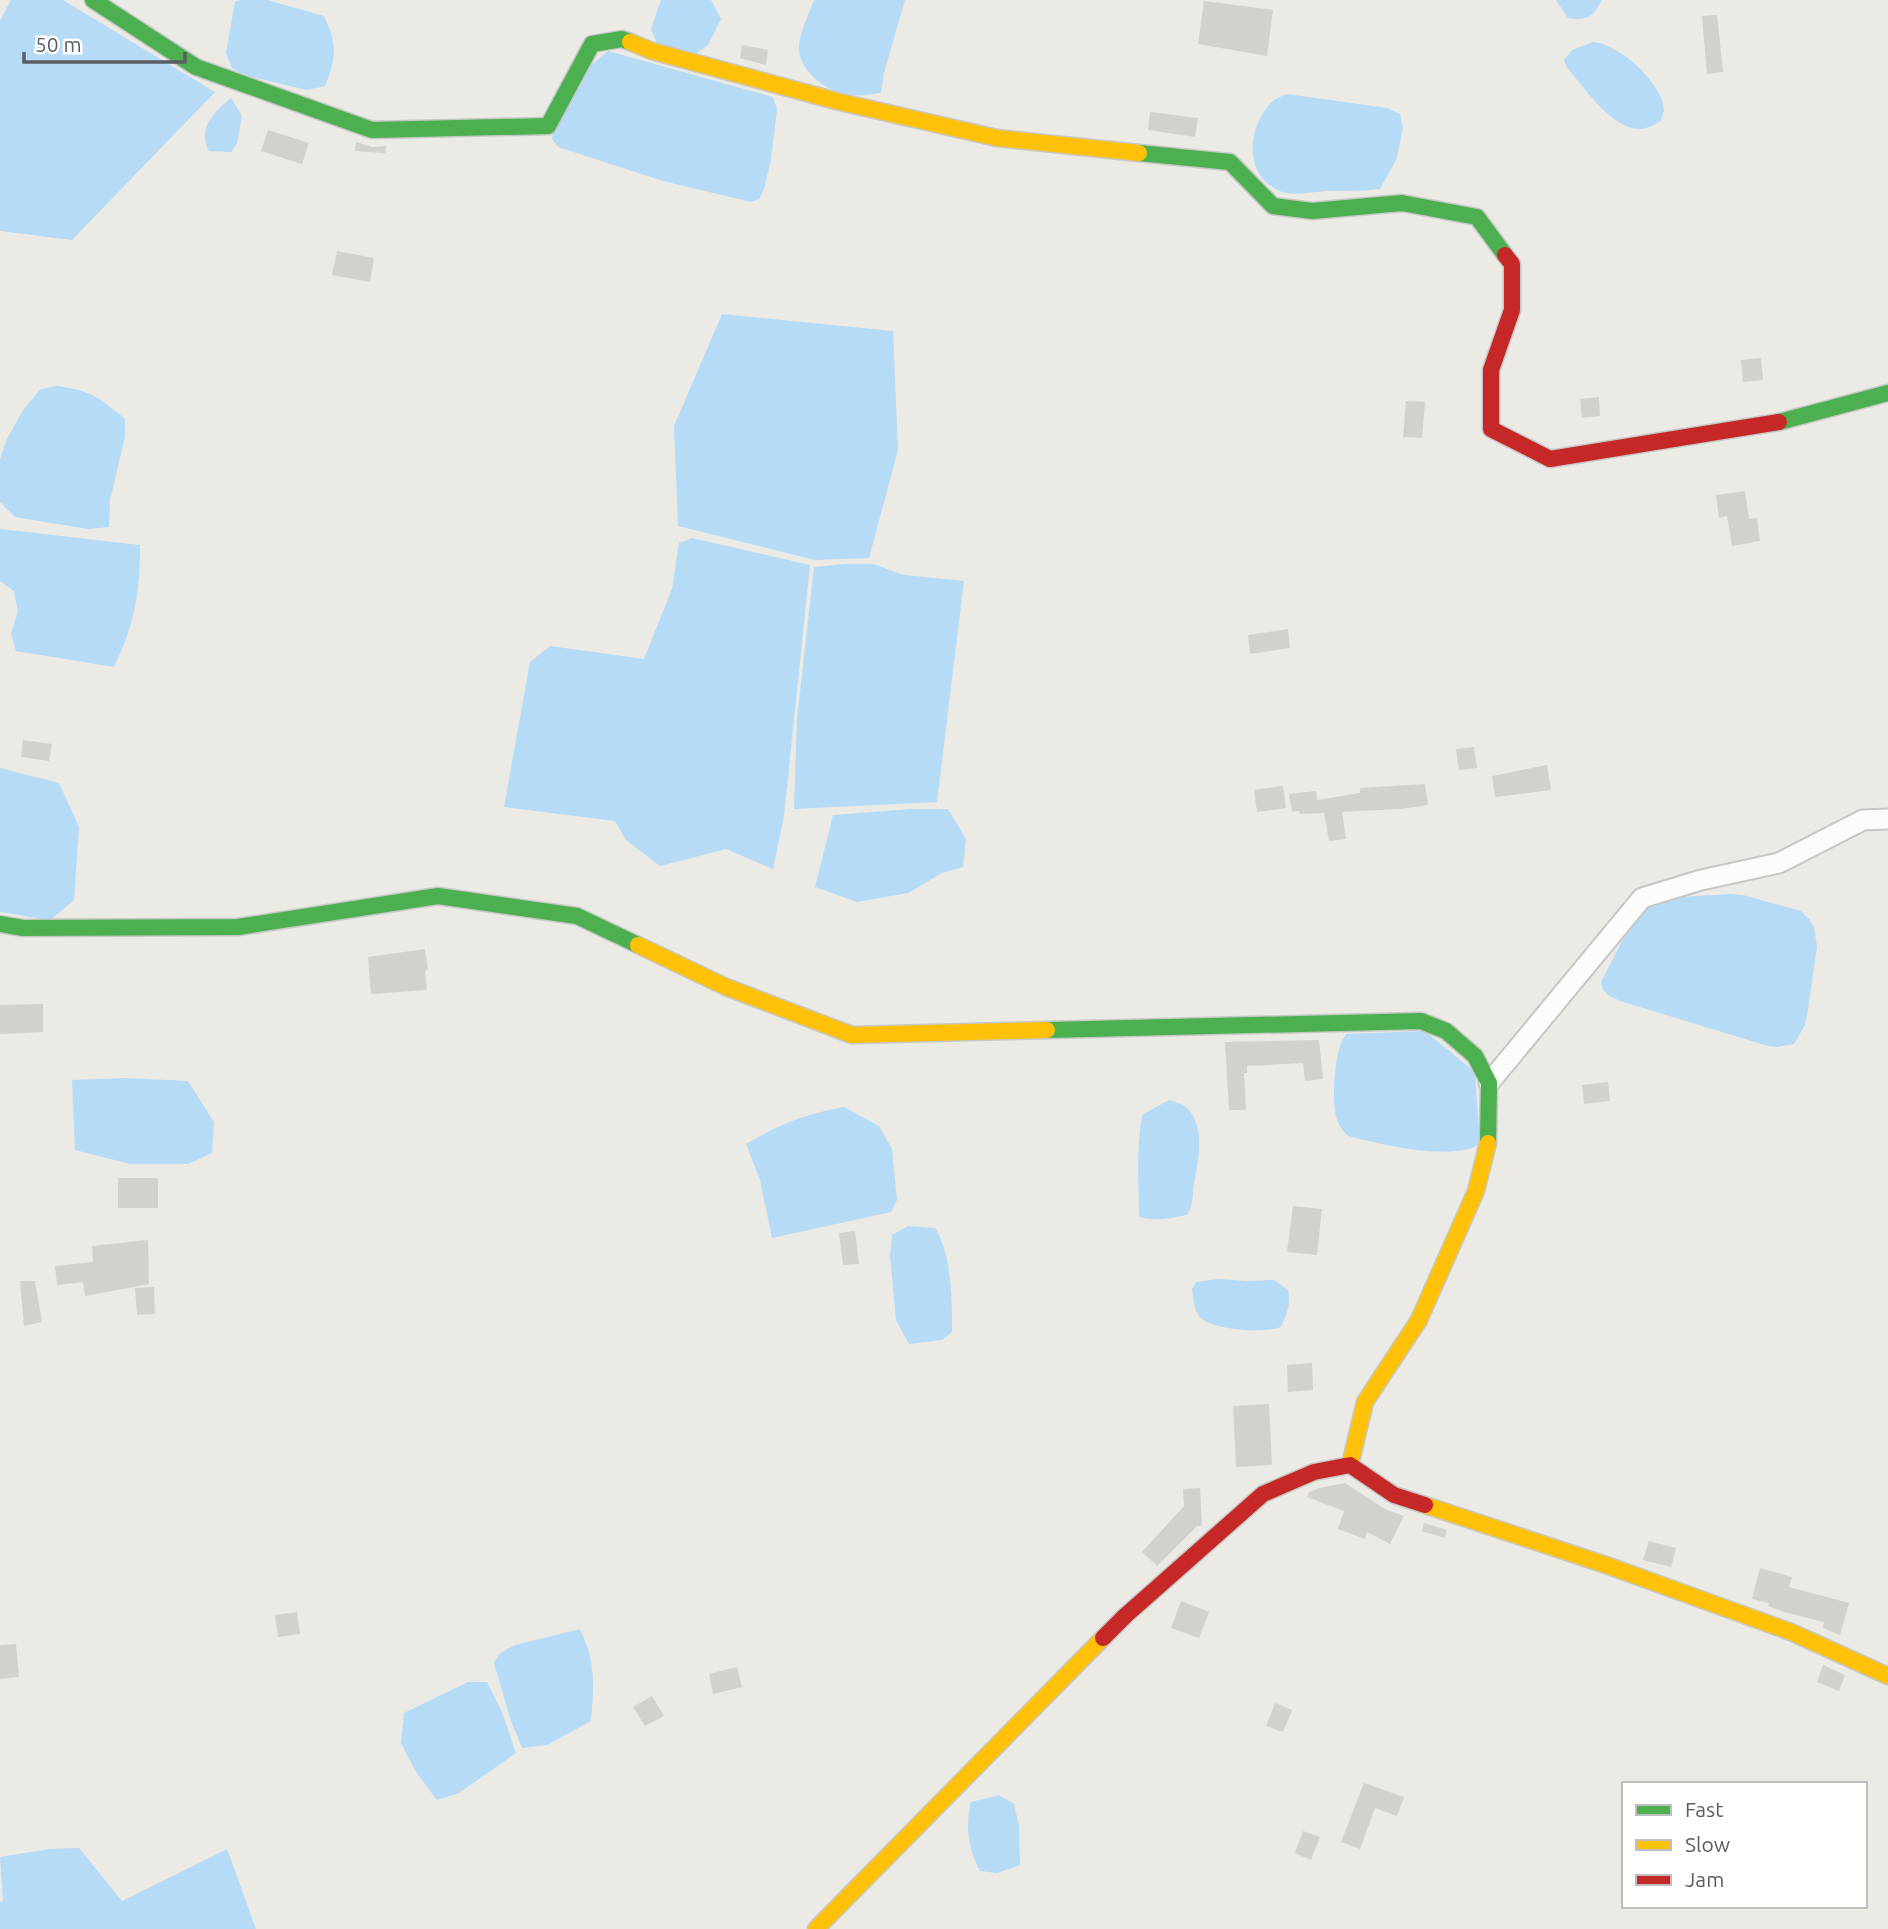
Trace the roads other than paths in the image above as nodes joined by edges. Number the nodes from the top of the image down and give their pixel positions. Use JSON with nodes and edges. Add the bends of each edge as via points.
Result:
{"nodes":[{"id":1,"x":93,"y":0,"type":"edge"},
{"id":2,"x":1888,"y":393,"type":"edge"},
{"id":3,"x":1888,"y":819,"type":"edge"},
{"id":4,"x":0,"y":923,"type":"edge"},
{"id":5,"x":1489,"y":1083,"type":"junction"},
{"id":6,"x":1350,"y":1465,"type":"junction"},
{"id":7,"x":1888,"y":1676,"type":"edge"},
{"id":8,"x":816,"y":1929,"type":"edge"}],
"edges":[{"from":1,"to":2,"type":"street","via":[[196,67],[372,130],[548,126],[592,44],[622,39],[840,102],[997,138],[1230,162],[1273,206],[1312,211],[1402,203],[1477,217],[1512,264],[1512,310],[1492,370],[1491,429],[1550,460],[1769,425]]},
{"from":3,"to":5,"type":"street","via":[[1863,820],[1779,863],[1642,898]]},
{"from":4,"to":5,"type":"street","via":[[23,928],[239,927],[438,896],[577,916],[726,987],[852,1035],[1421,1021],[1446,1031],[1475,1056]]},
{"from":5,"to":6,"type":"street","via":[[1490,1136],[1476,1191],[1419,1320],[1365,1402]]},
{"from":6,"to":7,"type":"street","via":[[1394,1495],[1791,1632]]},
{"from":6,"to":8,"type":"street","via":[[1314,1472],[1263,1494],[1125,1616]]}]}
